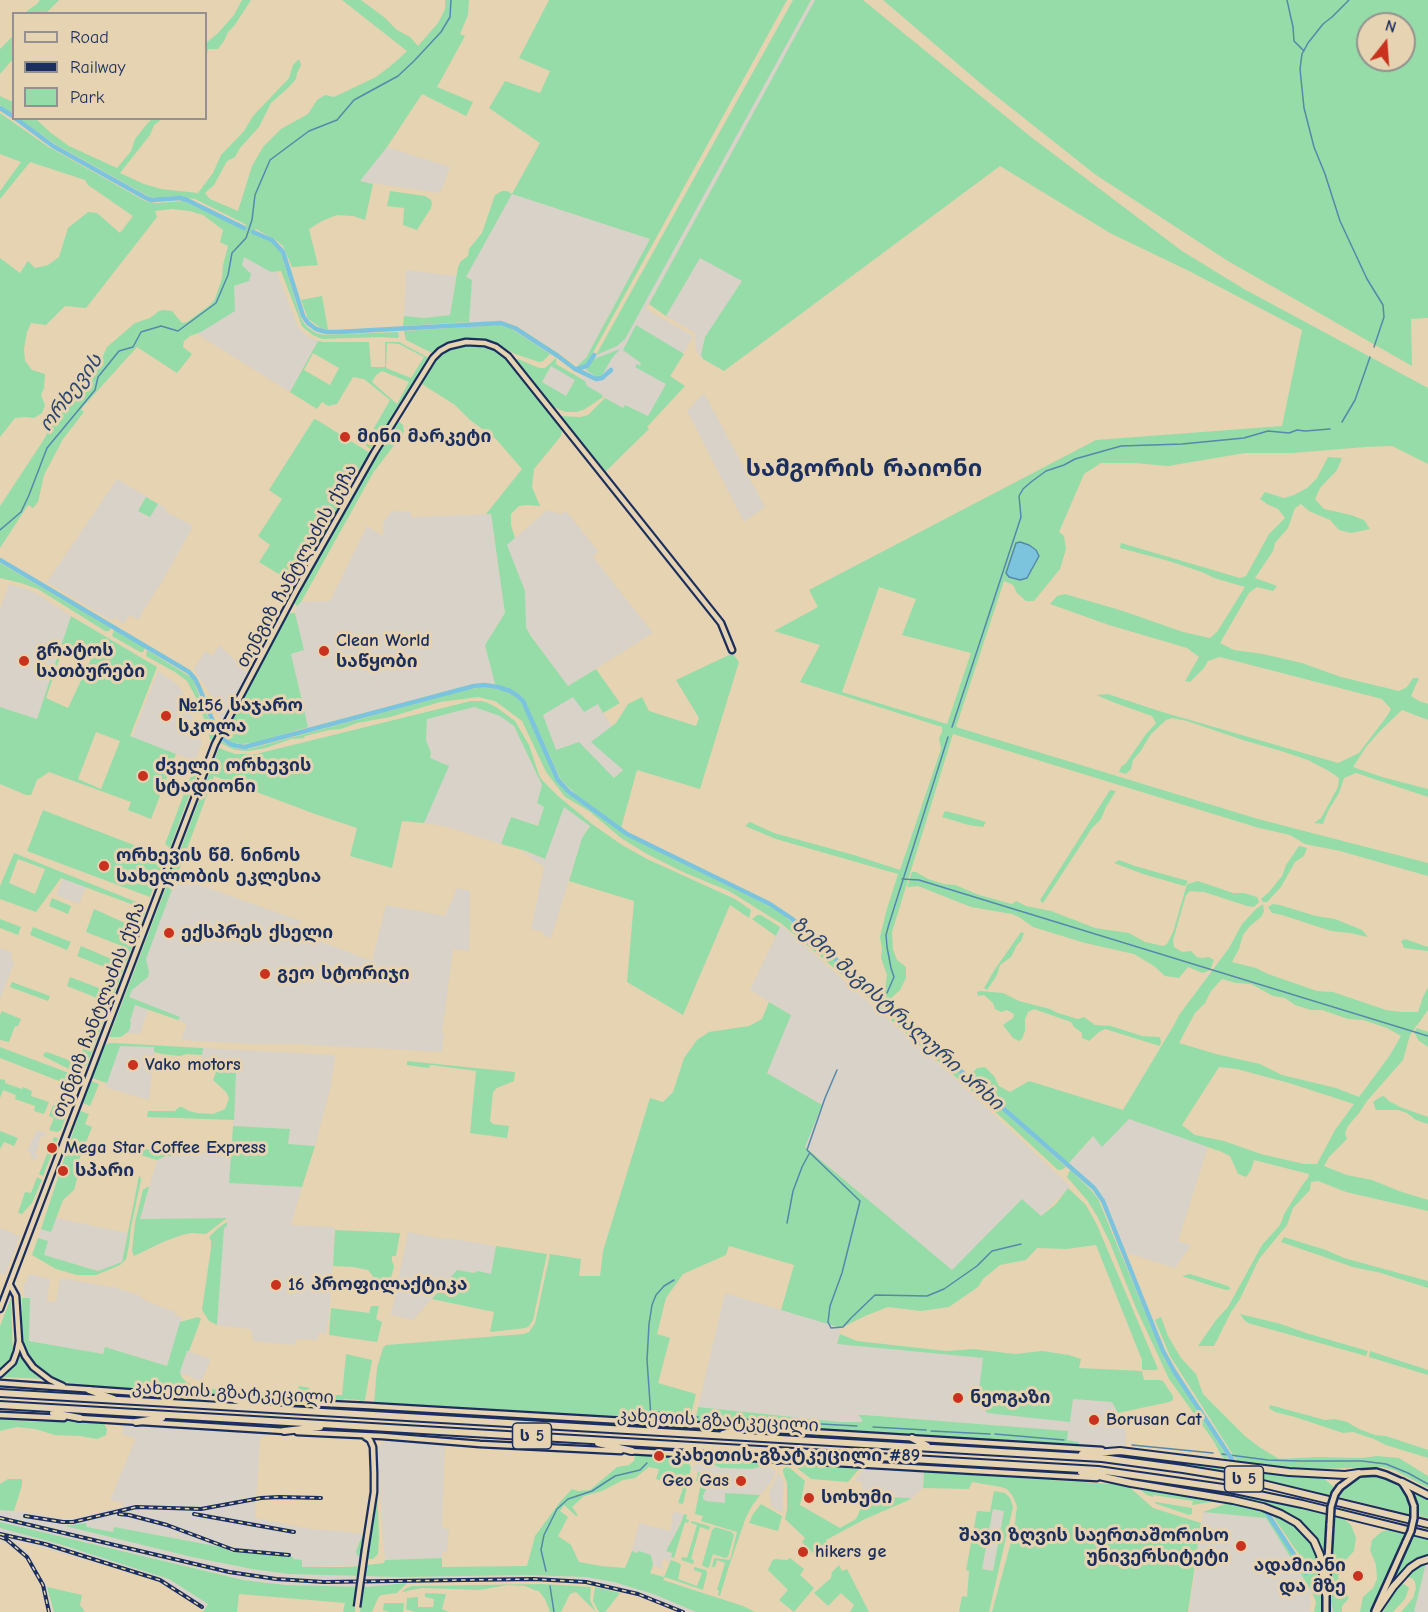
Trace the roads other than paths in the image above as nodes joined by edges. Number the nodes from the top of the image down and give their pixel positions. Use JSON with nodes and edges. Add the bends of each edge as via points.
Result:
{"nodes":[{"id":1,"x":732,"y":650,"type":"dead end"},
{"id":2,"x":10,"y":1285,"type":"junction"},
{"id":3,"x":0,"y":1310,"type":"edge"},
{"id":4,"x":19,"y":1341,"type":"junction"},
{"id":5,"x":0,"y":1374,"type":"edge"},
{"id":6,"x":0,"y":1383,"type":"edge"},
{"id":7,"x":74,"y":1389,"type":"junction"},
{"id":8,"x":89,"y":1390,"type":"junction"},
{"id":9,"x":0,"y":1393,"type":"edge"},
{"id":10,"x":235,"y":1400,"type":"junction"},
{"id":11,"x":121,"y":1401,"type":"junction"},
{"id":12,"x":0,"y":1405,"type":"edge"},
{"id":13,"x":26,"y":1407,"type":"junction"},
{"id":14,"x":276,"y":1410,"type":"junction"},
{"id":15,"x":0,"y":1415,"type":"edge"},
{"id":16,"x":178,"y":1416,"type":"junction"},
{"id":17,"x":80,"y":1418,"type":"junction"},
{"id":18,"x":136,"y":1422,"type":"junction"},
{"id":19,"x":336,"y":1424,"type":"junction"},
{"id":20,"x":746,"y":1428,"type":"junction"},
{"id":21,"x":285,"y":1431,"type":"junction"},
{"id":22,"x":362,"y":1435,"type":"junction"},
{"id":23,"x":382,"y":1436,"type":"junction"},
{"id":24,"x":716,"y":1436,"type":"junction"},
{"id":25,"x":912,"y":1438,"type":"junction"},
{"id":26,"x":583,"y":1439,"type":"junction"},
{"id":27,"x":373,"y":1447,"type":"junction"},
{"id":28,"x":930,"y":1448,"type":"junction"},
{"id":29,"x":632,"y":1451,"type":"junction"},
{"id":30,"x":1120,"y":1451,"type":"junction"},
{"id":31,"x":794,"y":1453,"type":"junction"},
{"id":32,"x":1057,"y":1455,"type":"junction"},
{"id":33,"x":778,"y":1460,"type":"junction"},
{"id":34,"x":1063,"y":1467,"type":"junction"},
{"id":35,"x":1359,"y":1473,"type":"junction"},
{"id":36,"x":1134,"y":1474,"type":"junction"},
{"id":37,"x":1109,"y":1479,"type":"junction"},
{"id":38,"x":1402,"y":1482,"type":"junction"},
{"id":39,"x":1428,"y":1496,"type":"edge"},
{"id":40,"x":1428,"y":1524,"type":"edge"},
{"id":41,"x":1428,"y":1535,"type":"edge"},
{"id":42,"x":1428,"y":1559,"type":"edge"},
{"id":43,"x":1326,"y":1594,"type":"junction"},
{"id":44,"x":357,"y":1609,"type":"edge"},
{"id":45,"x":1326,"y":1612,"type":"edge"},
{"id":46,"x":1375,"y":1612,"type":"edge"}],
"edges":[{"from":1,"to":2,"type":"street","name":"თენგიზ ჩანტლაძის ქუჩა","via":[[720,623],[508,356],[485,343],[466,342],[440,351],[374,453],[217,740]]},
{"from":2,"to":3,"type":"street","name":"თენგიზ ჩანტლაძის ქუჩა"},
{"from":2,"to":4,"type":"street","via":[[16,1296]]},
{"from":4,"to":5,"type":"street","via":[[13,1362]]},
{"from":4,"to":7,"type":"street","via":[[33,1367],[50,1380]]},
{"from":6,"to":7,"type":"street","name":"კახეთის გზატკეცილი"},
{"from":7,"to":8,"type":"street","name":"კახეთის გზატკეცილი"},
{"from":8,"to":10,"type":"street","name":"კახეთის გზატკეცილი"},
{"from":8,"to":11,"type":"highway"},
{"from":9,"to":11,"type":"highway","name":"კახეთის გზატკეცილი","number":"ს 5"},
{"from":10,"to":14,"type":"highway"},
{"from":10,"to":20,"type":"street","name":"კახეთის გზატკეცილი"},
{"from":11,"to":14,"type":"highway","name":"კახეთის გზატკეცილი","number":"ს 5"},
{"from":12,"to":13,"type":"highway","name":"კახეთის გზატკეცილი","number":"ს 5"},
{"from":13,"to":16,"type":"highway","name":"კახეთის გზატკეცილი","number":"ს 5"},
{"from":13,"to":17,"type":"highway"},
{"from":14,"to":24,"type":"highway","name":"კახეთის გზატკეცილი","number":"ს 5"},
{"from":15,"to":17,"type":"street","name":"კახეთის გზატკეცილი"},
{"from":16,"to":18,"type":"highway"},
{"from":16,"to":19,"type":"highway","name":"კახეთის გზატკეცილი","number":"ს 5"},
{"from":17,"to":18,"type":"street","name":"კახეთის გზატკეცილი"},
{"from":18,"to":21,"type":"street","name":"კახეთის გზატკეცილი"},
{"from":19,"to":21,"type":"highway"},
{"from":19,"to":26,"type":"highway","name":"კახეთის გზატკეცილი","number":"ს 5"},
{"from":20,"to":24,"type":"highway"},
{"from":20,"to":25,"type":"street","name":"კახეთის გზატკეცილი"},
{"from":21,"to":22,"type":"street","name":"კახეთის გზატკეცილი"},
{"from":22,"to":23,"type":"street","name":"კახეთის გზატკეცილი"},
{"from":22,"to":27,"type":"street"},
{"from":23,"to":27,"type":"street"},
{"from":23,"to":29,"type":"street","name":"კახეთის გზატკეცილი"},
{"from":24,"to":28,"type":"highway","name":"კახეთის გზატკეცილი","number":"ს 5"},
{"from":25,"to":28,"type":"highway"},
{"from":25,"to":30,"type":"street","name":"კახეთის გზატკეცილი"},
{"from":26,"to":29,"type":"highway"},
{"from":26,"to":31,"type":"highway","name":"კახეთის გზატკეცილი","number":"ს 5"},
{"from":27,"to":44,"type":"street","bridge":true,"via":[[374,1492]]},
{"from":28,"to":32,"type":"highway","name":"კახეთის გზატკეცილი","number":"ს 5"},
{"from":29,"to":33,"type":"street","name":"კახეთის გზატკეცილი"},
{"from":30,"to":32,"type":"highway"},
{"from":30,"to":35,"type":"highway","via":[[1289,1472]]},
{"from":31,"to":33,"type":"highway"},
{"from":31,"to":34,"type":"highway","name":"კახეთის გზატკეცილი","number":"ს 5"},
{"from":32,"to":40,"type":"highway","name":"კახეთის გზატკეცილი","number":"ს 5","via":[[1238,1478]]},
{"from":33,"to":37,"type":"street","name":"კახეთის გზატკეცილი"},
{"from":34,"to":36,"type":"highway","name":"კახეთის გზატკეცილი","number":"ს 5"},
{"from":34,"to":37,"type":"highway"},
{"from":35,"to":38,"type":"main road","via":[[1386,1475]]},
{"from":35,"to":43,"type":"main road","bridge":true,"via":[[1340,1487],[1331,1507]]},
{"from":36,"to":37,"type":"highway"},
{"from":36,"to":41,"type":"highway","name":"კახეთის გზატკეცილი","number":"ს 5","via":[[1269,1496]]},
{"from":37,"to":43,"type":"highway","via":[[1233,1500],[1263,1507],[1297,1522],[1314,1541],[1320,1555]]},
{"from":38,"to":39,"type":"highway"},
{"from":38,"to":46,"type":"main road","bridge":true,"via":[[1414,1506],[1412,1531]]},
{"from":42,"to":46,"type":"highway","via":[[1410,1568]]},
{"from":43,"to":45,"type":"main road"}]}
